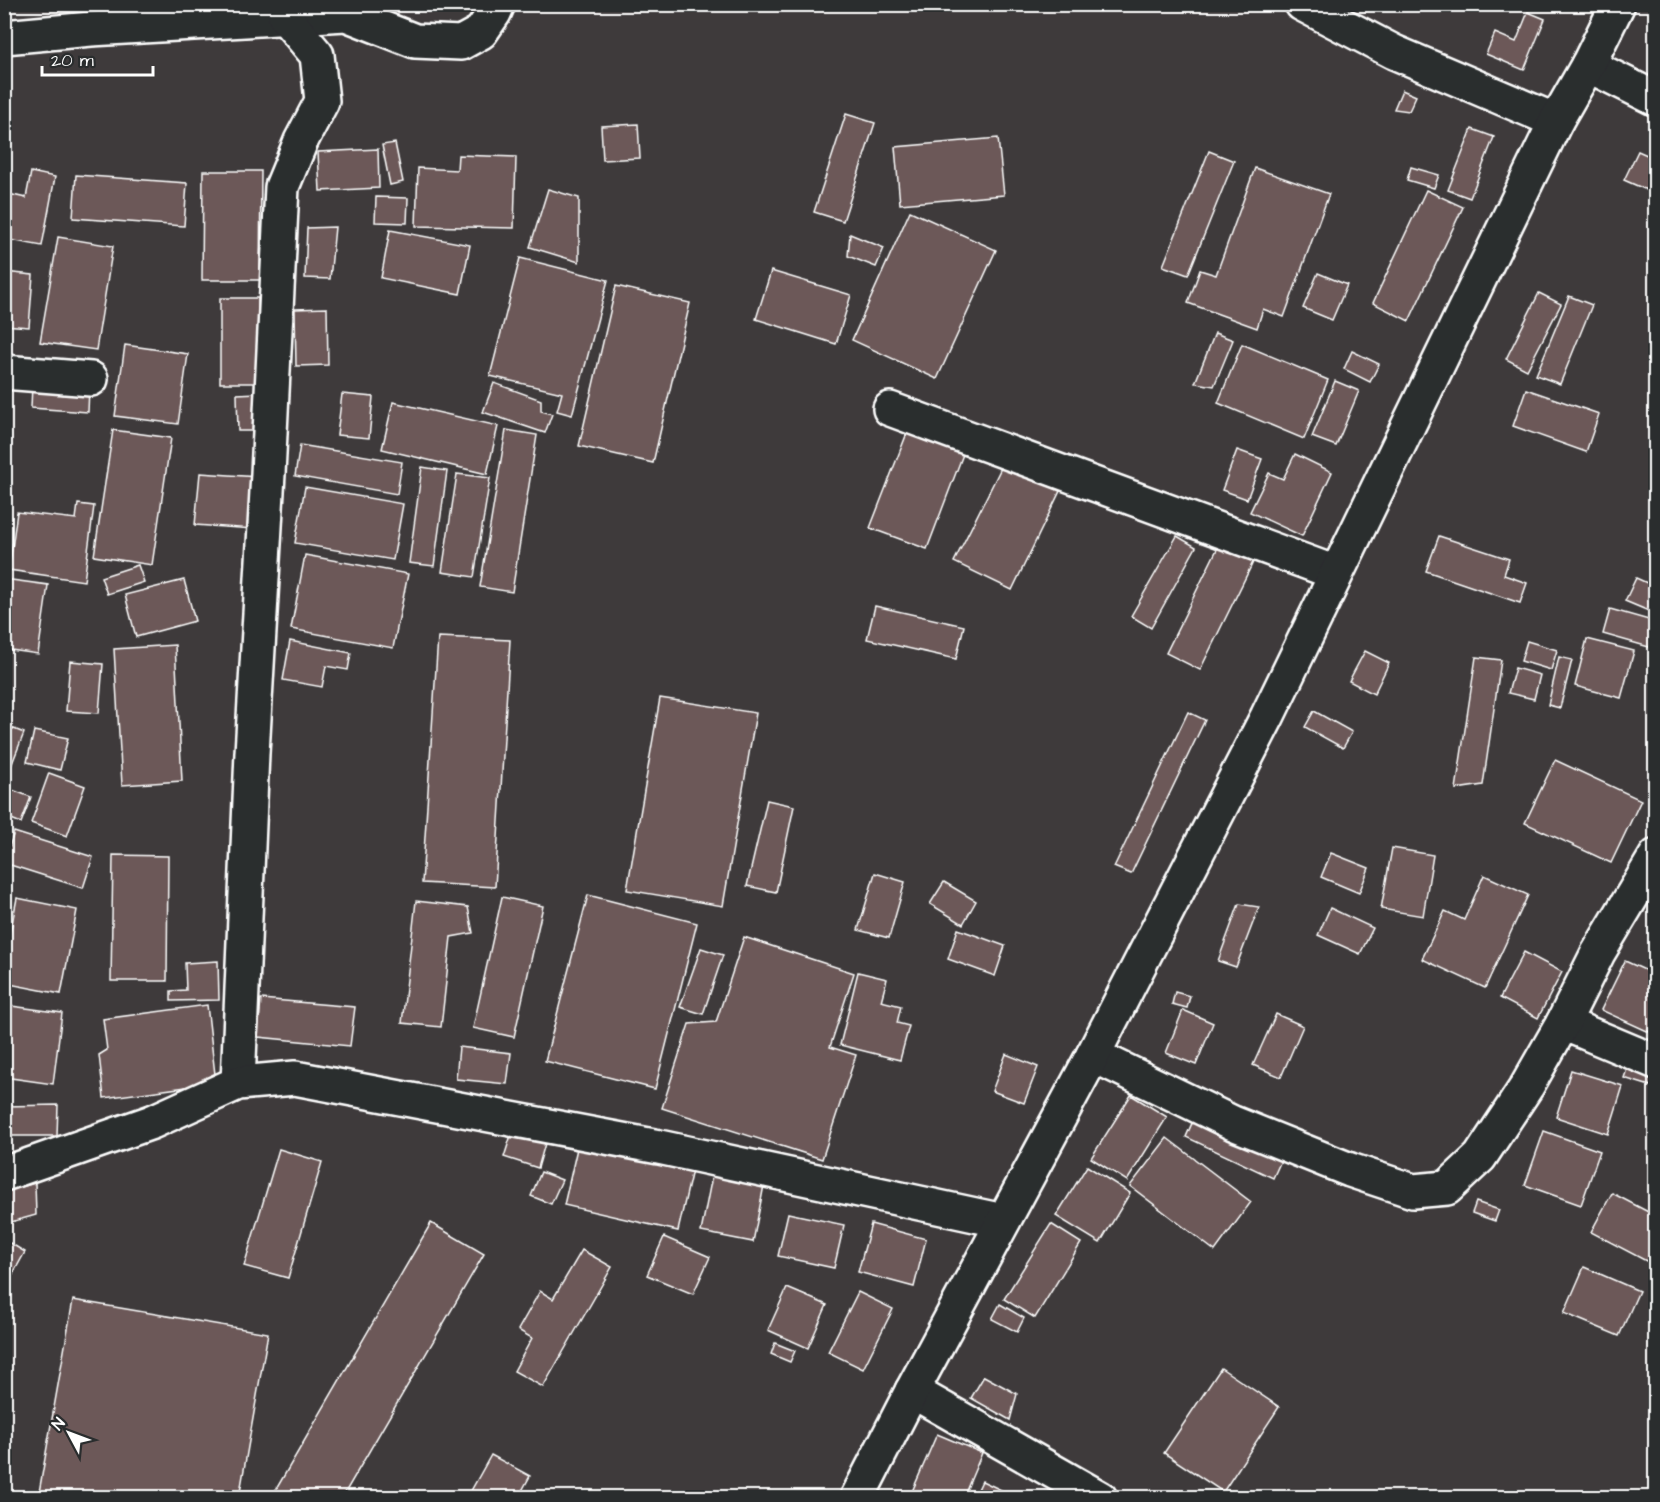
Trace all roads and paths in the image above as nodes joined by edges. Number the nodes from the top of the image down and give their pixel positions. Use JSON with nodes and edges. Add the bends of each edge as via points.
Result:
{"nodes":[{"id":1,"x":498,"y":4,"type":"edge"},
{"id":2,"x":1302,"y":4,"type":"edge"},
{"id":3,"x":1618,"y":4,"type":"edge"},
{"id":4,"x":285,"y":17,"type":"junction"},
{"id":5,"x":4,"y":37,"type":"edge"},
{"id":6,"x":1588,"y":65,"type":"junction"},
{"id":7,"x":1656,"y":99,"type":"edge"},
{"id":8,"x":1556,"y":121,"type":"junction"},
{"id":9,"x":4,"y":372,"type":"edge"},
{"id":10,"x":91,"y":379,"type":"dead end"},
{"id":11,"x":890,"y":409,"type":"dead end"},
{"id":12,"x":1336,"y":573,"type":"junction"},
{"id":13,"x":1656,"y":856,"type":"edge"},
{"id":14,"x":1563,"y":1023,"type":"junction"},
{"id":15,"x":1093,"y":1055,"type":"junction"},
{"id":16,"x":1656,"y":1062,"type":"edge"},
{"id":17,"x":238,"y":1083,"type":"junction"},
{"id":18,"x":4,"y":1174,"type":"edge"},
{"id":19,"x":1004,"y":1221,"type":"junction"},
{"id":20,"x":912,"y":1391,"type":"junction"},
{"id":21,"x":857,"y":1497,"type":"edge"},
{"id":22,"x":1100,"y":1497,"type":"edge"}],
"edges":[{"from":1,"to":4,"type":"street","via":[[481,32],[461,43],[415,41],[346,14]]},
{"from":2,"to":8,"type":"street","via":[[1394,52]]},
{"from":3,"to":6,"type":"street"},
{"from":4,"to":5,"type":"street"},
{"from":4,"to":17,"type":"street","via":[[317,55],[322,101],[282,187]]},
{"from":6,"to":7,"type":"street"},
{"from":6,"to":8,"type":"street"},
{"from":8,"to":12,"type":"street"},
{"from":9,"to":10,"type":"street"},
{"from":11,"to":12,"type":"street"},
{"from":12,"to":15,"type":"street"},
{"from":13,"to":14,"type":"street","via":[[1598,952]]},
{"from":14,"to":15,"type":"street","via":[[1480,1157],[1447,1188],[1413,1191],[1233,1123]]},
{"from":14,"to":16,"type":"street"},
{"from":15,"to":19,"type":"street"},
{"from":17,"to":18,"type":"street","via":[[152,1122]]},
{"from":17,"to":19,"type":"street","via":[[295,1078],[659,1147]]},
{"from":19,"to":20,"type":"street"},
{"from":20,"to":21,"type":"street"},
{"from":20,"to":22,"type":"street"}]}
